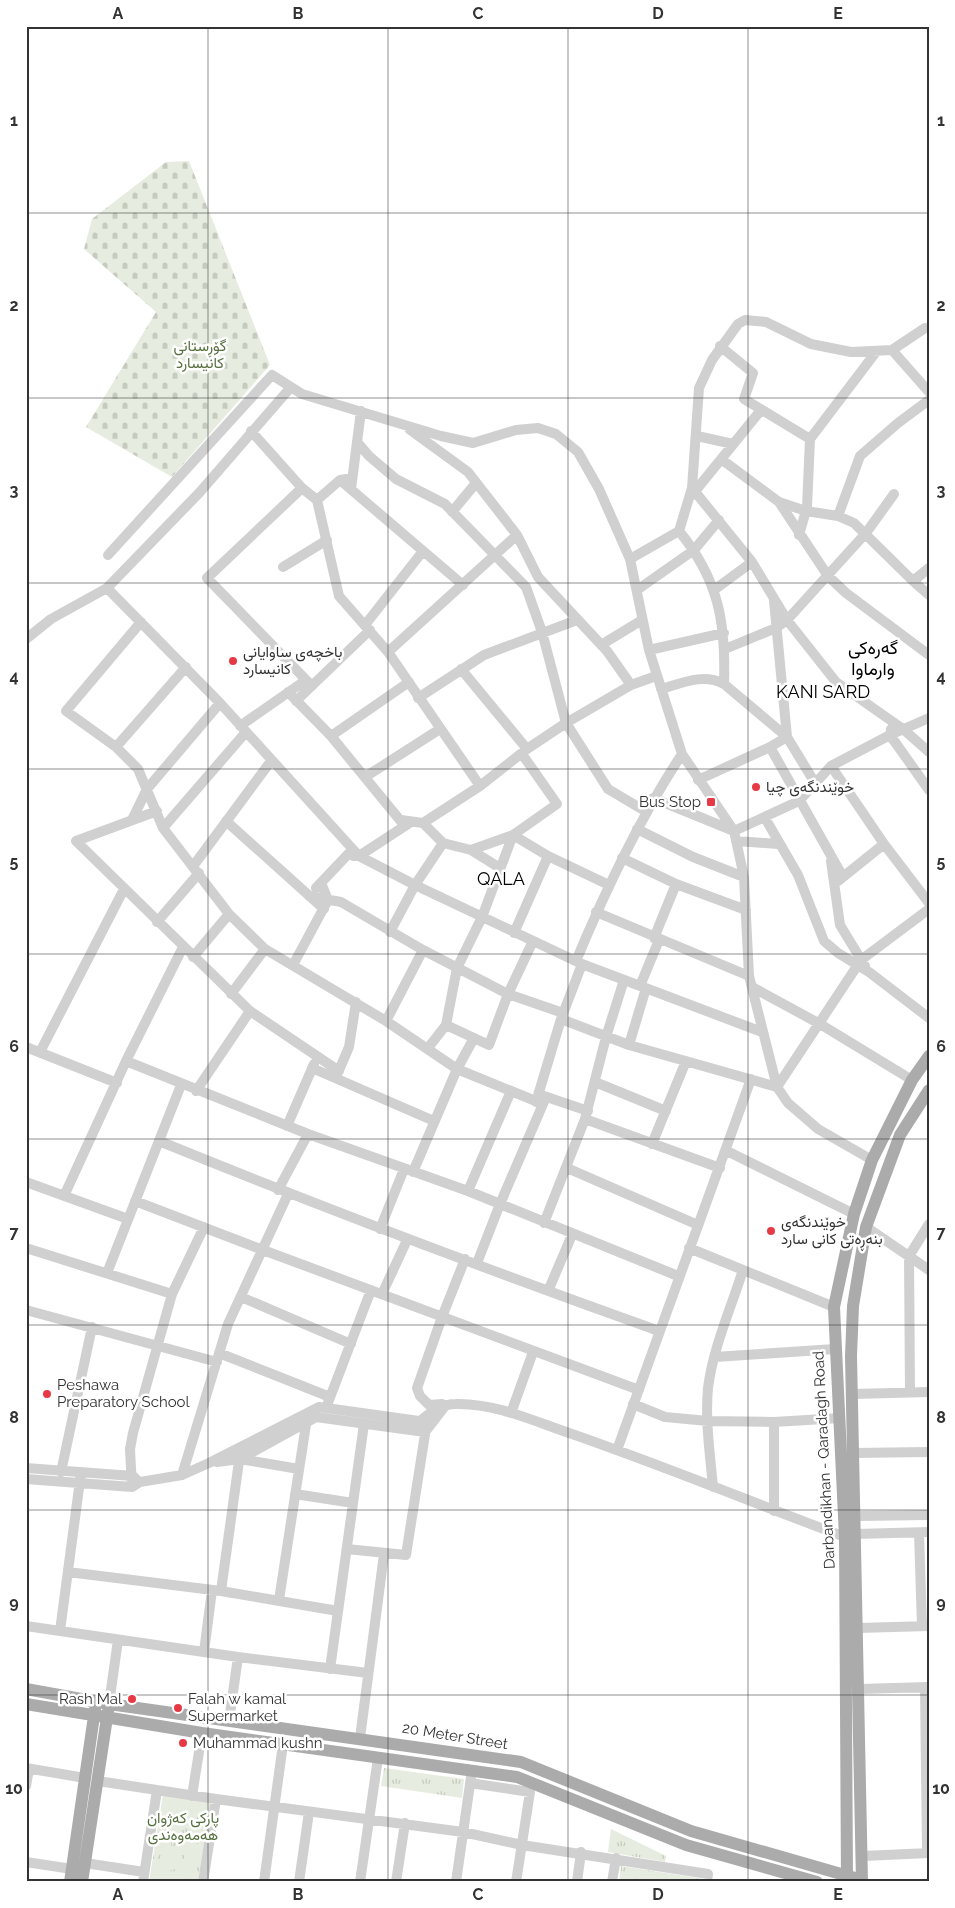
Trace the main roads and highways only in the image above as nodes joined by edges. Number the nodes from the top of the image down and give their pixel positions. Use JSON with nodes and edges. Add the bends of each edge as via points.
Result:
{"nodes":[{"id":1,"x":929,"y":1056,"type":"edge"},
{"id":2,"x":929,"y":1090,"type":"edge"},
{"id":3,"x":835,"y":1352,"type":"junction"},
{"id":4,"x":851,"y":1356,"type":"junction"},
{"id":5,"x":850,"y":1535,"type":"junction"},
{"id":6,"x":26,"y":1689,"type":"edge"},
{"id":7,"x":96,"y":1702,"type":"junction"},
{"id":8,"x":26,"y":1704,"type":"edge"},
{"id":9,"x":109,"y":1704,"type":"junction"},
{"id":10,"x":94,"y":1716,"type":"junction"},
{"id":11,"x":107,"y":1718,"type":"junction"},
{"id":12,"x":294,"y":1730,"type":"junction"},
{"id":13,"x":287,"y":1745,"type":"junction"},
{"id":14,"x":91,"y":1779,"type":"junction"},
{"id":15,"x":817,"y":1868,"type":"junction"},
{"id":16,"x":847,"y":1879,"type":"edge"},
{"id":17,"x":816,"y":1881,"type":"edge"},
{"id":18,"x":862,"y":1881,"type":"edge"},
{"id":19,"x":70,"y":1882,"type":"edge"},
{"id":20,"x":82,"y":1882,"type":"edge"}],
"edges":[{"from":1,"to":3,"type":"main road","name":"Darbandikhan - Qaradagh Road","via":[[912,1080],[872,1160],[854,1214],[834,1307]]},
{"from":2,"to":4,"type":"main road","name":"Darbandikhan - Qaradagh Road","via":[[900,1135],[866,1227],[853,1306]]},
{"from":3,"to":4,"type":"main road"},
{"from":3,"to":5,"type":"main road","name":"Darbandikhan - Qaradagh Road"},
{"from":4,"to":5,"type":"main road","name":"Darbandikhan - Qaradagh Road","via":[[856,1516]]},
{"from":5,"to":16,"type":"main road","name":"Darbandikhan - Qaradagh Road"},
{"from":5,"to":18,"type":"main road","name":"Darbandikhan - Qaradagh Road","via":[[858,1628]]},
{"from":6,"to":7,"type":"main road","name":"20 Meter Street"},
{"from":7,"to":9,"type":"main road","name":"20 Meter Street"},
{"from":7,"to":10,"type":"main road"},
{"from":8,"to":10,"type":"main road","name":"20 Meter Street"},
{"from":9,"to":11,"type":"main road"},
{"from":9,"to":12,"type":"main road","name":"20 Meter Street"},
{"from":10,"to":11,"type":"main road","name":"20 Meter Street"},
{"from":10,"to":14,"type":"main road"},
{"from":11,"to":13,"type":"main road","name":"20 Meter Street"},
{"from":11,"to":14,"type":"main road"},
{"from":12,"to":13,"type":"main road"},
{"from":12,"to":15,"type":"main road","name":"20 Meter Street","via":[[521,1762],[691,1831]]},
{"from":13,"to":17,"type":"main road","name":"20 Meter Street","via":[[378,1758],[471,1777],[517,1777],[686,1845]]},
{"from":14,"to":19,"type":"main road"},
{"from":14,"to":20,"type":"main road"},
{"from":15,"to":16,"type":"main road","name":"20 Meter Street"},
{"from":15,"to":17,"type":"main road"},
{"from":16,"to":18,"type":"main road","name":"20 Meter Street"}]}
